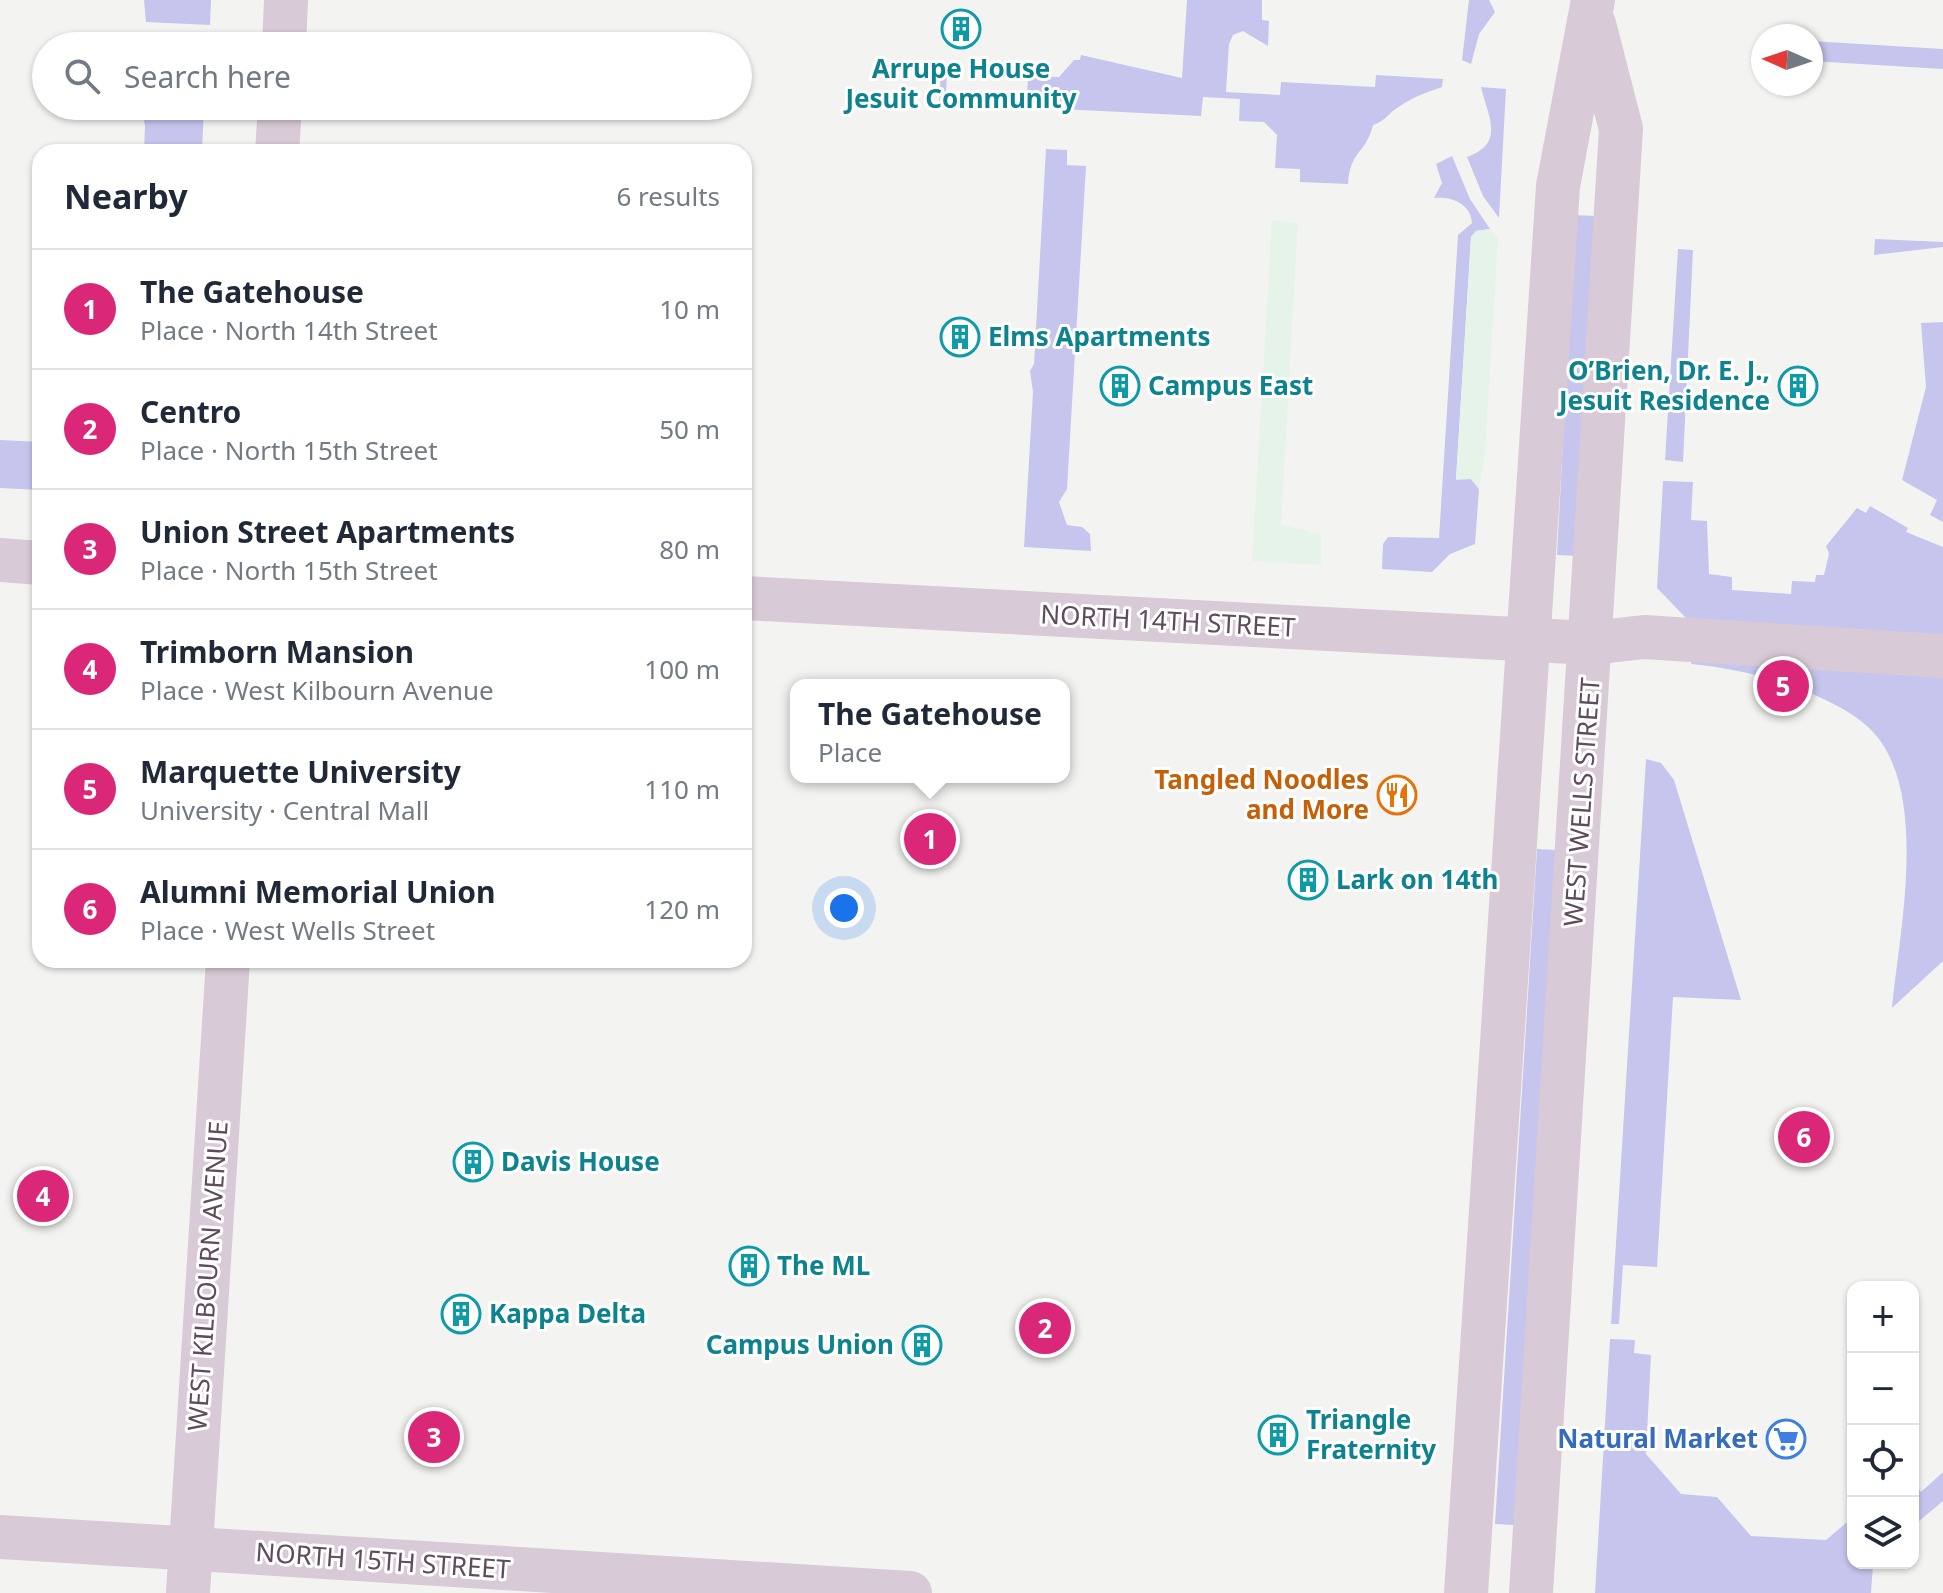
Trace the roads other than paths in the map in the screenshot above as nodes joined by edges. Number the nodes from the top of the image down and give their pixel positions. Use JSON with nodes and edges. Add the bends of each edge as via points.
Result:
{"nodes":[{"id":1,"x":286,"y":0,"type":"edge"},
{"id":2,"x":1592,"y":7,"type":"edge"},
{"id":3,"x":285,"y":32,"type":"edge"},
{"id":4,"x":279,"y":120,"type":"edge"},
{"id":5,"x":278,"y":144,"type":"edge"},
{"id":6,"x":0,"y":560,"type":"edge"},
{"id":7,"x":32,"y":562,"type":"edge"},
{"id":8,"x":752,"y":598,"type":"edge"},
{"id":9,"x":1527,"y":639,"type":"junction"},
{"id":10,"x":1591,"y":643,"type":"junction"},
{"id":11,"x":1943,"y":656,"type":"edge"},
{"id":12,"x":227,"y":968,"type":"edge"},
{"id":13,"x":0,"y":1537,"type":"edge"},
{"id":14,"x":191,"y":1548,"type":"junction"},
{"id":15,"x":188,"y":1593,"type":"edge"},
{"id":16,"x":910,"y":1593,"type":"edge"},
{"id":17,"x":1466,"y":1593,"type":"edge"},
{"id":18,"x":1531,"y":1593,"type":"edge"}],
"edges":[{"from":1,"to":3,"type":"street"},
{"from":2,"to":9,"type":"street","name":"WEST WELLS STREET","via":[[1558,186]]},
{"from":2,"to":10,"type":"street","name":"WEST WELLS STREET","via":[[1621,129]]},
{"from":4,"to":5,"type":"street"},
{"from":6,"to":7,"type":"street"},
{"from":8,"to":9,"type":"street","name":"NORTH 14TH STREET"},
{"from":9,"to":10,"type":"street","name":"NORTH 14TH STREET"},
{"from":9,"to":17,"type":"street","name":"WEST WELLS STREET"},
{"from":10,"to":11,"type":"street","name":"NORTH 14TH STREET","via":[[1644,637]]},
{"from":10,"to":18,"type":"street","name":"WEST WELLS STREET"},
{"from":12,"to":14,"type":"street","name":"WEST KILBOURN AVENUE"},
{"from":13,"to":14,"type":"street","name":"NORTH 15TH STREET"},
{"from":14,"to":15,"type":"street","name":"WEST KILBOURN AVENUE"},
{"from":14,"to":16,"type":"street","name":"NORTH 15TH STREET"}]}
